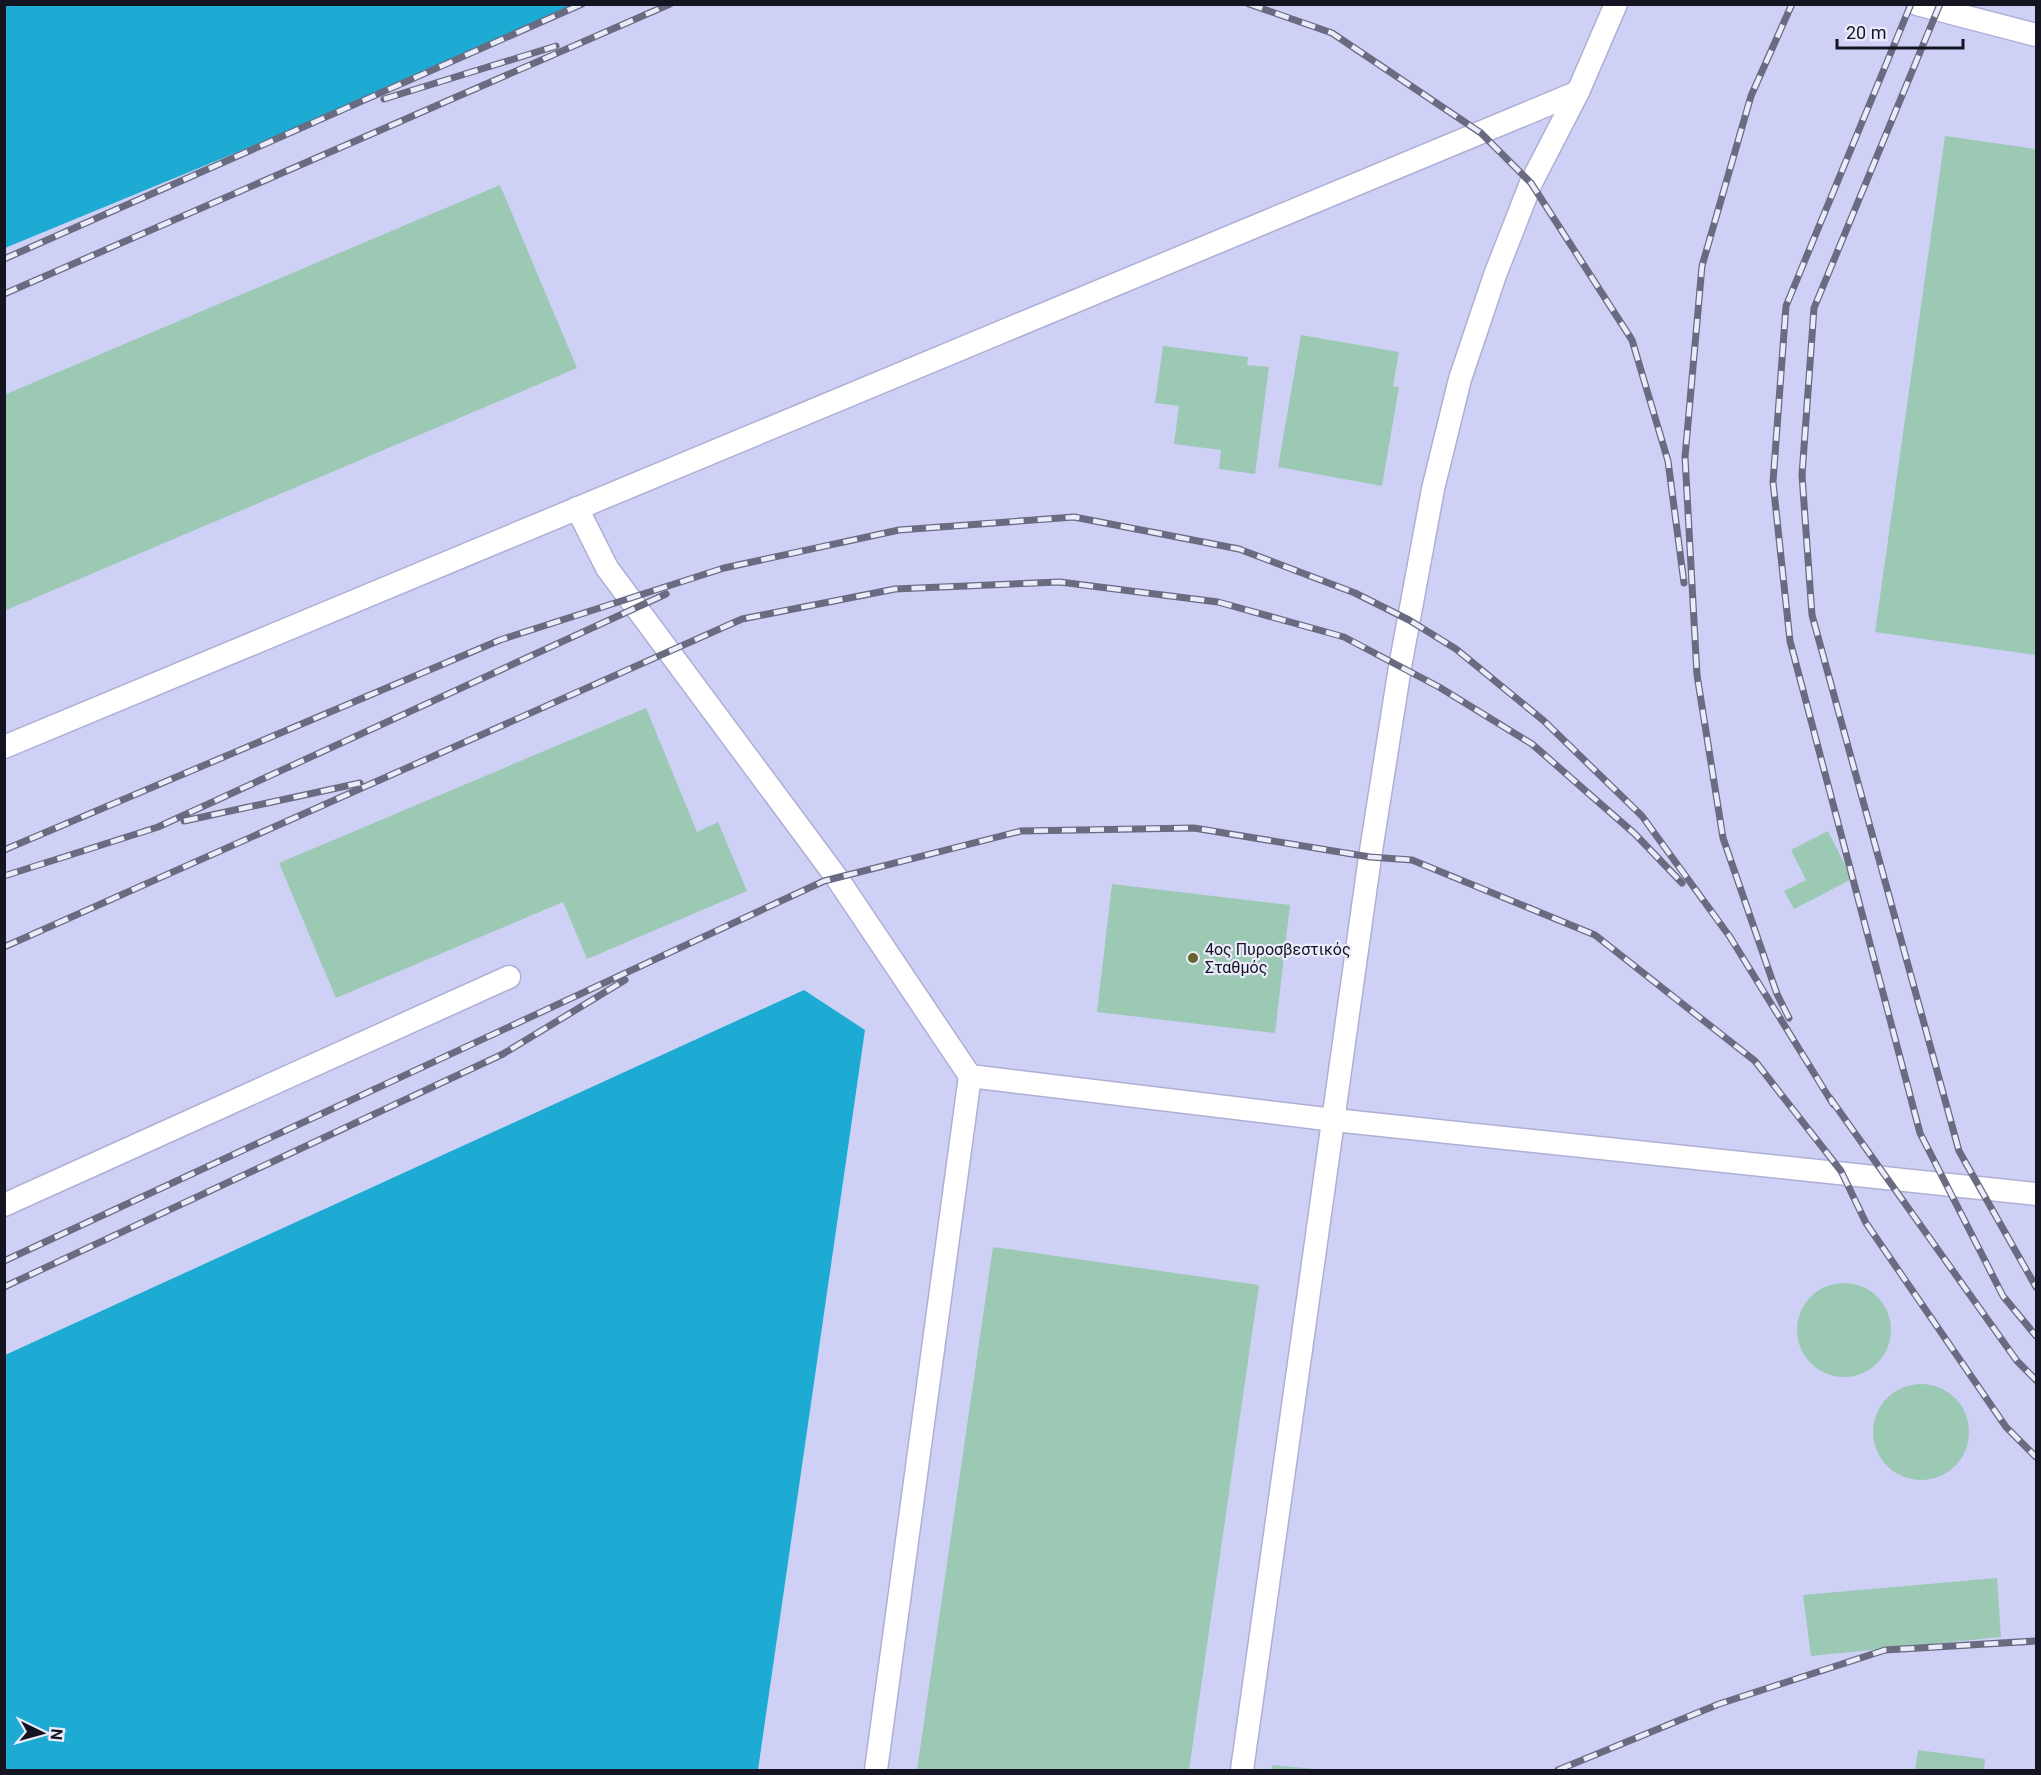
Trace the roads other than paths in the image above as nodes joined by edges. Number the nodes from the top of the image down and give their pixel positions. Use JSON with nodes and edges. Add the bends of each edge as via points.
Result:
{"nodes":[{"id":1,"x":1616,"y":4,"type":"edge"},
{"id":2,"x":1917,"y":4,"type":"edge"},
{"id":3,"x":2036,"y":32,"type":"edge"},
{"id":4,"x":1578,"y":92,"type":"junction"},
{"id":5,"x":577,"y":508,"type":"junction"},
{"id":6,"x":4,"y":747,"type":"edge"},
{"id":7,"x":508,"y":977,"type":"dead end"},
{"id":8,"x":970,"y":1076,"type":"junction"},
{"id":9,"x":1334,"y":1120,"type":"junction"},
{"id":10,"x":2037,"y":1194,"type":"edge"},
{"id":11,"x":4,"y":1205,"type":"edge"},
{"id":12,"x":876,"y":1770,"type":"edge"},
{"id":13,"x":1242,"y":1770,"type":"edge"}],
"edges":[{"from":1,"to":4,"type":"lane"},
{"from":2,"to":3,"type":"lane"},
{"from":4,"to":5,"type":"lane"},
{"from":4,"to":9,"type":"lane","via":[[1531,183],[1495,275],[1460,379],[1433,489],[1370,856]]},
{"from":5,"to":6,"type":"lane"},
{"from":5,"to":8,"type":"lane","via":[[607,568],[817,849]]},
{"from":7,"to":11,"type":"lane"},
{"from":8,"to":9,"type":"lane"},
{"from":8,"to":12,"type":"lane"},
{"from":9,"to":10,"type":"lane"},
{"from":9,"to":13,"type":"lane"}]}
